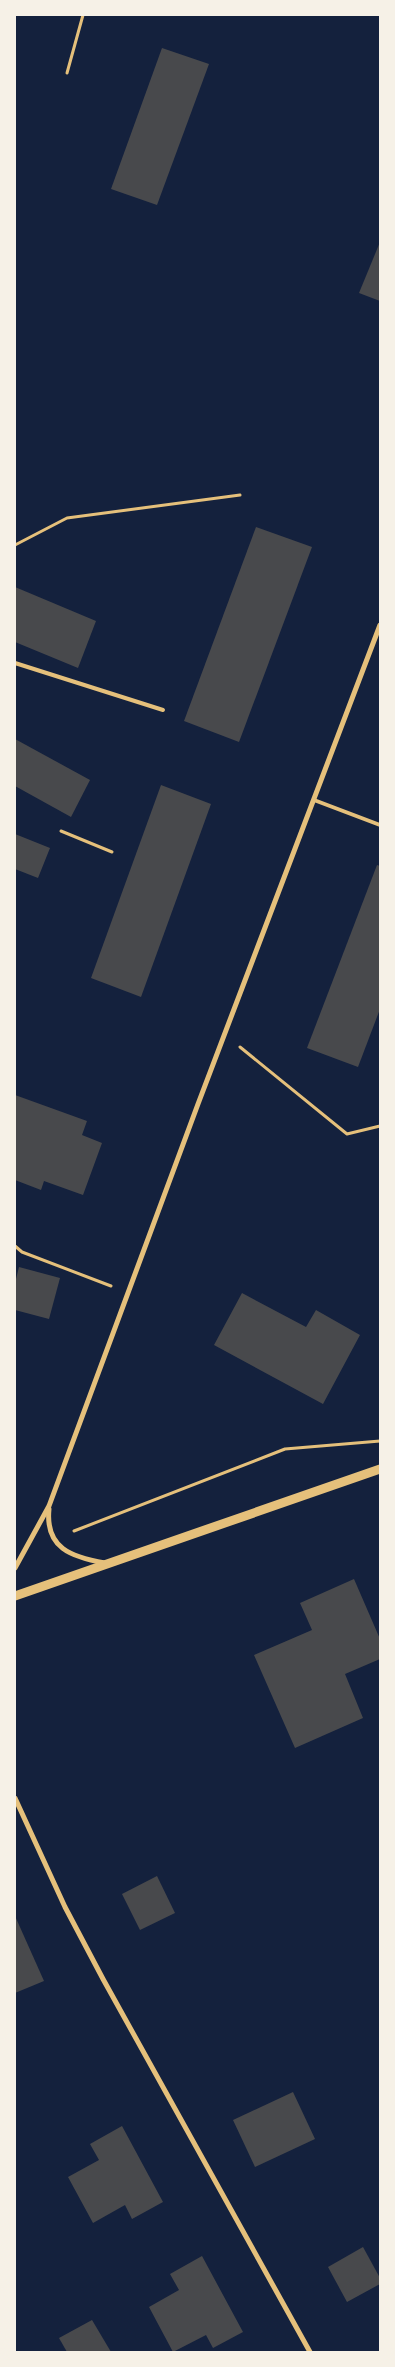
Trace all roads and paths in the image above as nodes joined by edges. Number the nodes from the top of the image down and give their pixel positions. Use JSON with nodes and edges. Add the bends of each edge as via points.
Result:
{"nodes":[{"id":1,"x":83,"y":15,"type":"edge"},
{"id":2,"x":66,"y":73,"type":"dead end"},
{"id":3,"x":240,"y":495,"type":"dead end"},
{"id":4,"x":15,"y":545,"type":"edge"},
{"id":5,"x":380,"y":625,"type":"edge"},
{"id":6,"x":15,"y":663,"type":"edge"},
{"id":7,"x":162,"y":710,"type":"dead end"},
{"id":8,"x":314,"y":800,"type":"junction"},
{"id":9,"x":380,"y":825,"type":"edge"},
{"id":10,"x":61,"y":832,"type":"dead end"},
{"id":11,"x":112,"y":852,"type":"dead end"},
{"id":12,"x":225,"y":1034,"type":"junction"},
{"id":13,"x":380,"y":1126,"type":"edge"},
{"id":14,"x":15,"y":1246,"type":"edge"},
{"id":15,"x":129,"y":1292,"type":"junction"},
{"id":16,"x":380,"y":1441,"type":"edge"},
{"id":17,"x":380,"y":1469,"type":"edge"},
{"id":18,"x":49,"y":1506,"type":"junction"},
{"id":19,"x":54,"y":1539,"type":"junction"},
{"id":20,"x":109,"y":1564,"type":"junction"},
{"id":21,"x":15,"y":1568,"type":"edge"},
{"id":22,"x":15,"y":1596,"type":"edge"},
{"id":23,"x":15,"y":1798,"type":"edge"},
{"id":24,"x":310,"y":2352,"type":"edge"}],
"edges":[{"from":1,"to":2,"type":"path"},
{"from":3,"to":4,"type":"path","via":[[67,518]]},
{"from":5,"to":8,"type":"street"},
{"from":6,"to":7,"type":"lane"},
{"from":8,"to":9,"type":"lane"},
{"from":8,"to":12,"type":"street"},
{"from":10,"to":11,"type":"path"},
{"from":12,"to":13,"type":"path","via":[[347,1134]]},
{"from":12,"to":15,"type":"street"},
{"from":14,"to":15,"type":"path","via":[[22,1252]]},
{"from":15,"to":18,"type":"street"},
{"from":16,"to":19,"type":"path","via":[[285,1449]]},
{"from":17,"to":20,"type":"street"},
{"from":18,"to":19,"type":"street","via":[[49,1528]]},
{"from":18,"to":21,"type":"street"},
{"from":19,"to":20,"type":"street","via":[[67,1552]]},
{"from":20,"to":22,"type":"street"},
{"from":23,"to":24,"type":"street","via":[[103,1979]]}]}
